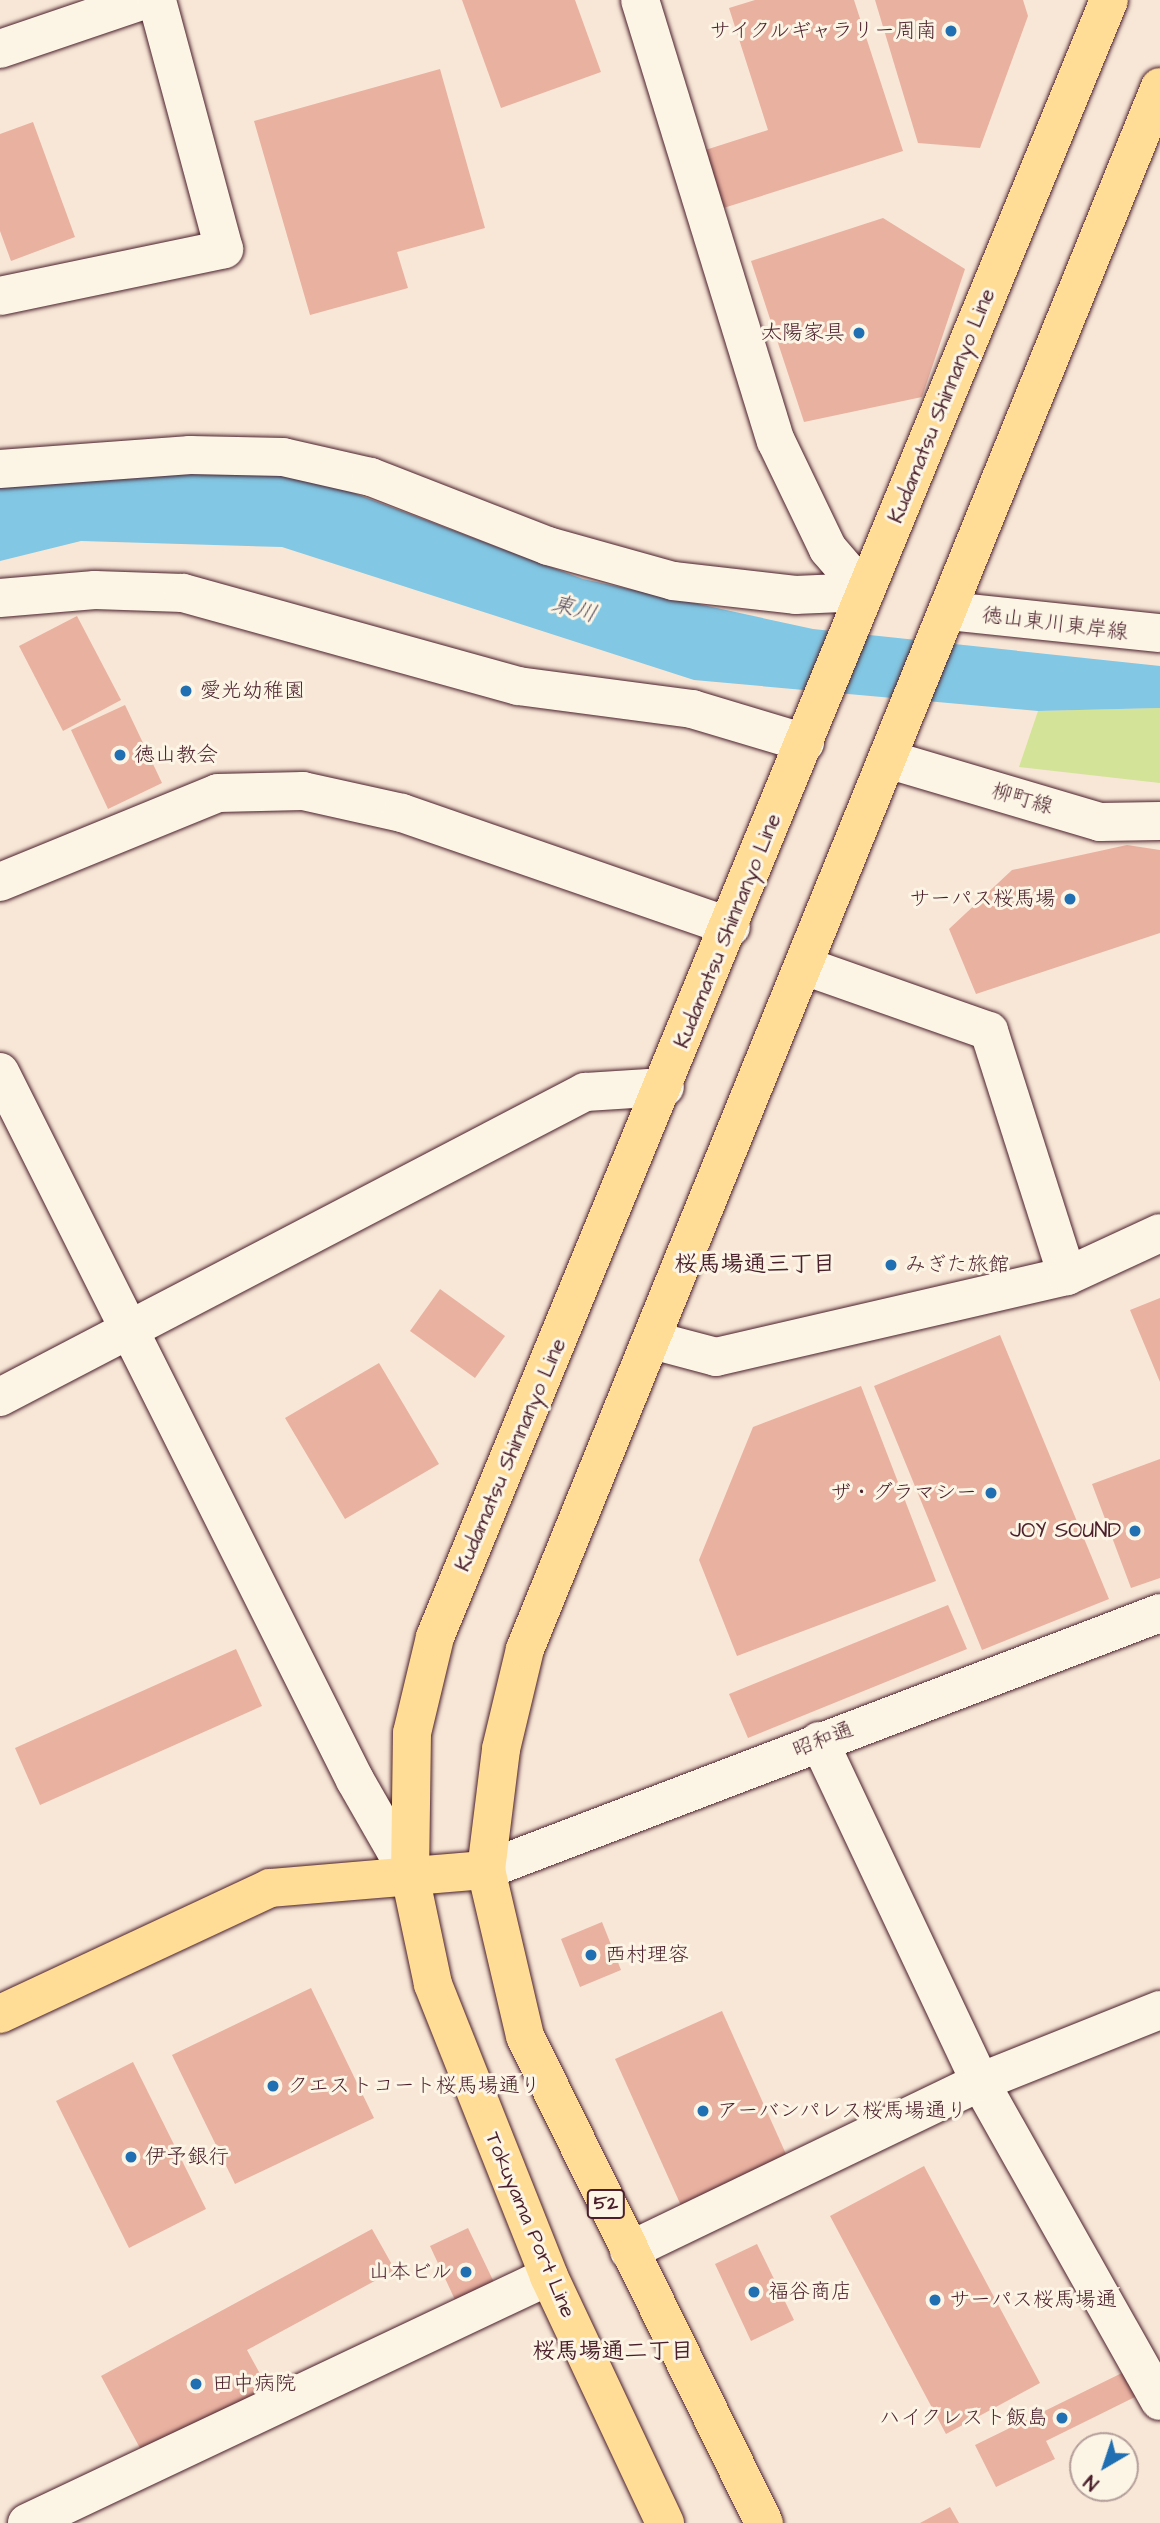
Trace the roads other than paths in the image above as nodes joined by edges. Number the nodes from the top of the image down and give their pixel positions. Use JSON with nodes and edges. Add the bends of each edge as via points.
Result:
{"nodes":[{"id":1,"x":144,"y":0,"type":"edge"},
{"id":2,"x":157,"y":0,"type":"edge"},
{"id":3,"x":640,"y":0,"type":"edge"},
{"id":4,"x":1109,"y":0,"type":"edge"},
{"id":5,"x":0,"y":49,"type":"edge"},
{"id":6,"x":1160,"y":87,"type":"edge"},
{"id":7,"x":0,"y":296,"type":"edge"},
{"id":8,"x":0,"y":469,"type":"edge"},
{"id":9,"x":866,"y":592,"type":"junction"},
{"id":10,"x":0,"y":598,"type":"edge"},
{"id":11,"x":949,"y":611,"type":"junction"},
{"id":12,"x":1160,"y":633,"type":"edge"},
{"id":13,"x":806,"y":743,"type":"junction"},
{"id":14,"x":887,"y":759,"type":"junction"},
{"id":15,"x":1160,"y":821,"type":"edge"},
{"id":16,"x":0,"y":882,"type":"edge"},
{"id":17,"x":731,"y":927,"type":"junction"},
{"id":18,"x":807,"y":967,"type":"junction"},
{"id":19,"x":0,"y":1072,"type":"edge"},
{"id":20,"x":665,"y":1087,"type":"junction"},
{"id":21,"x":1160,"y":1233,"type":"edge"},
{"id":22,"x":1068,"y":1276,"type":"junction"},
{"id":23,"x":131,"y":1332,"type":"junction"},
{"id":24,"x":652,"y":1340,"type":"junction"},
{"id":25,"x":0,"y":1397,"type":"edge"},
{"id":26,"x":1160,"y":1613,"type":"edge"},
{"id":27,"x":819,"y":1741,"type":"junction"},
{"id":28,"x":486,"y":1870,"type":"junction"},
{"id":29,"x":410,"y":1876,"type":"junction"},
{"id":30,"x":1160,"y":2010,"type":"edge"},
{"id":31,"x":0,"y":2014,"type":"edge"},
{"id":32,"x":980,"y":2082,"type":"junction"},
{"id":33,"x":629,"y":2251,"type":"junction"},
{"id":34,"x":549,"y":2276,"type":"junction"},
{"id":35,"x":1160,"y":2401,"type":"edge"},
{"id":36,"x":27,"y":2523,"type":"edge"},
{"id":37,"x":665,"y":2523,"type":"edge"},
{"id":38,"x":764,"y":2523,"type":"edge"}],
"edges":[{"from":1,"to":5,"type":"street"},
{"from":2,"to":7,"type":"street","via":[[224,249]]},
{"from":3,"to":9,"type":"street","via":[[776,441],[828,549]]},
{"from":4,"to":9,"type":"main road","name":"Kudamatsu Shinnanyo Line"},
{"from":6,"to":11,"type":"main road"},
{"from":8,"to":9,"type":"street","via":[[190,455],[283,457],[372,477],[548,546],[673,581],[795,595]]},
{"from":9,"to":13,"type":"main road","name":"Kudamatsu Shinnanyo Line"},
{"from":10,"to":13,"type":"street","via":[[96,590],[183,593],[518,686],[692,709]]},
{"from":11,"to":12,"type":"street","name":"徳山東川東岸線"},
{"from":11,"to":14,"type":"main road"},
{"from":13,"to":17,"type":"main road","name":"Kudamatsu Shinnanyo Line"},
{"from":14,"to":15,"type":"street","name":"柳町線","via":[[1100,822]]},
{"from":14,"to":18,"type":"main road"},
{"from":16,"to":17,"type":"street","via":[[218,793],[303,791],[402,813]]},
{"from":17,"to":20,"type":"main road","name":"Kudamatsu Shinnanyo Line"},
{"from":18,"to":22,"type":"street","via":[[989,1031]]},
{"from":18,"to":24,"type":"main road"},
{"from":19,"to":23,"type":"street"},
{"from":20,"to":23,"type":"street","via":[[585,1092]]},
{"from":20,"to":29,"type":"main road","name":"Kudamatsu Shinnanyo Line","via":[[435,1637],[412,1733]]},
{"from":21,"to":22,"type":"street"},
{"from":22,"to":24,"type":"street","via":[[716,1357]]},
{"from":23,"to":25,"type":"street"},
{"from":23,"to":29,"type":"street","via":[[355,1780]]},
{"from":24,"to":28,"type":"main road","via":[[525,1649],[501,1749]]},
{"from":26,"to":27,"type":"street","name":"昭和通"},
{"from":27,"to":28,"type":"street","name":"昭和通"},
{"from":27,"to":32,"type":"street"},
{"from":28,"to":29,"type":"main road"},
{"from":28,"to":33,"type":"main road","number":"52","via":[[525,2036]]},
{"from":29,"to":31,"type":"main road","via":[[270,1888]]},
{"from":29,"to":34,"type":"main road","name":"Tokuyama Port Line","via":[[433,1983]]},
{"from":30,"to":32,"type":"street"},
{"from":32,"to":33,"type":"street"},
{"from":32,"to":35,"type":"street"},
{"from":33,"to":38,"type":"main road","number":"52"},
{"from":34,"to":36,"type":"street"},
{"from":34,"to":37,"type":"main road","name":"Tokuyama Port Line"}]}
